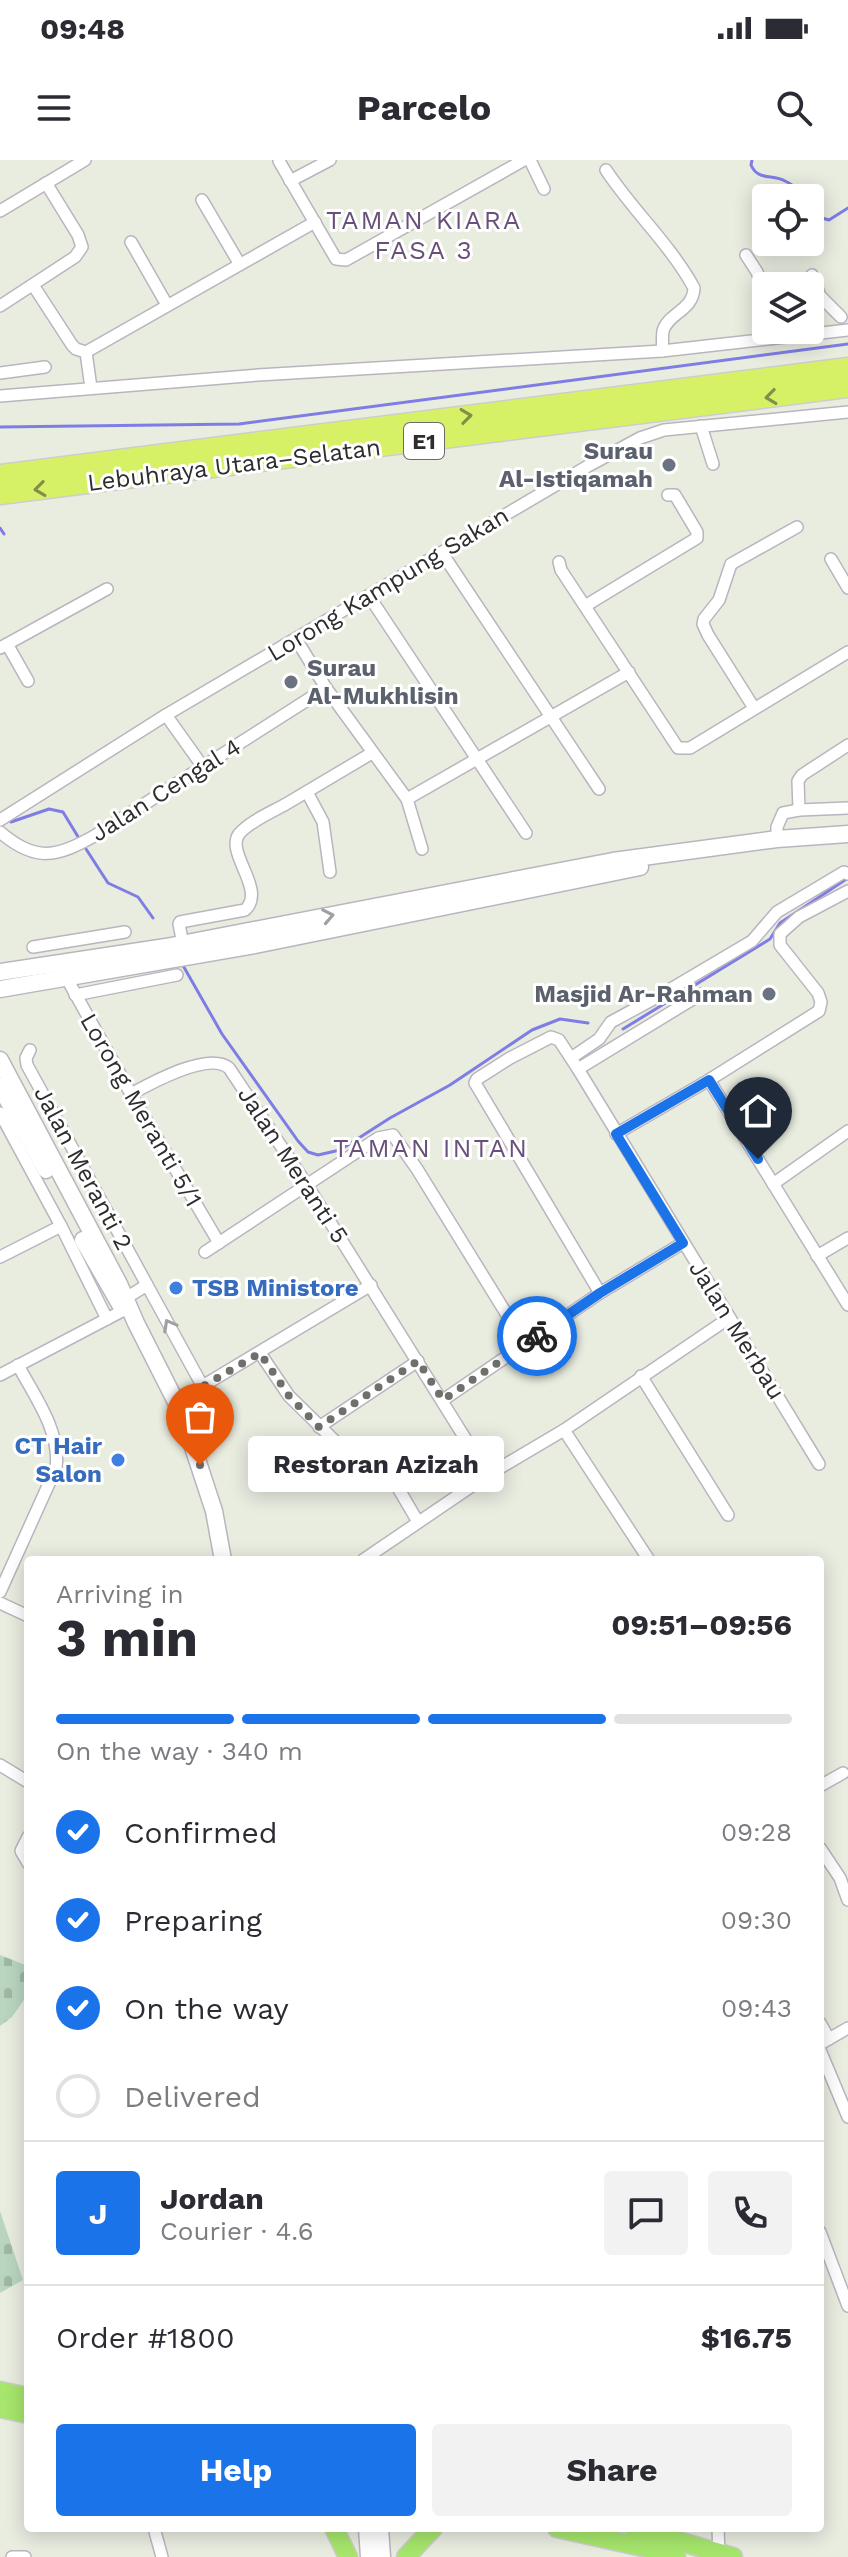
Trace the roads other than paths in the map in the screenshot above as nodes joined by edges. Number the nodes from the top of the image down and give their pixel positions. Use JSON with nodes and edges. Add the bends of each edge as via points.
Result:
{"nodes":[{"id":1,"x":85,"y":160,"type":"edge"},
{"id":2,"x":330,"y":160,"type":"edge"},
{"id":3,"x":527,"y":160,"type":"edge"},
{"id":4,"x":279,"y":161,"type":"edge"},
{"id":5,"x":606,"y":170,"type":"dead end"},
{"id":6,"x":290,"y":181,"type":"junction"},
{"id":7,"x":46,"y":183,"type":"junction"},
{"id":8,"x":544,"y":189,"type":"dead end"},
{"id":9,"x":202,"y":200,"type":"dead end"},
{"id":10,"x":0,"y":211,"type":"edge"},
{"id":11,"x":315,"y":222,"type":"junction"},
{"id":12,"x":131,"y":242,"type":"dead end"},
{"id":13,"x":746,"y":255,"type":"dead end"},
{"id":14,"x":239,"y":263,"type":"junction"},
{"id":15,"x":757,"y":272,"type":"edge"},
{"id":16,"x":33,"y":285,"type":"junction"},
{"id":17,"x":824,"y":299,"type":"edge"},
{"id":18,"x":167,"y":305,"type":"junction"},
{"id":19,"x":0,"y":306,"type":"edge"},
{"id":20,"x":844,"y":314,"type":"edge"},
{"id":21,"x":845,"y":330,"type":"edge"},
{"id":22,"x":824,"y":331,"type":"edge"},
{"id":23,"x":752,"y":337,"type":"edge"},
{"id":24,"x":662,"y":351,"type":"junction"},
{"id":25,"x":86,"y":352,"type":"junction"},
{"id":26,"x":45,"y":367,"type":"dead end"},
{"id":27,"x":848,"y":368,"type":"edge"},
{"id":28,"x":0,"y":373,"type":"edge"},
{"id":29,"x":848,"y":387,"type":"edge"},
{"id":30,"x":91,"y":388,"type":"junction"},
{"id":31,"x":0,"y":396,"type":"edge"},
{"id":32,"x":848,"y":412,"type":"edge"},
{"id":33,"x":701,"y":426,"type":"junction"},
{"id":34,"x":713,"y":464,"type":"dead end"},
{"id":35,"x":0,"y":475,"type":"edge"},
{"id":36,"x":0,"y":494,"type":"edge"},
{"id":37,"x":668,"y":495,"type":"dead end"},
{"id":38,"x":797,"y":527,"type":"dead end"},
{"id":39,"x":442,"y":553,"type":"junction"},
{"id":40,"x":831,"y":559,"type":"dead end"},
{"id":41,"x":559,"y":562,"type":"dead end"},
{"id":42,"x":848,"y":588,"type":"edge"},
{"id":43,"x":107,"y":589,"type":"dead end"},
{"id":44,"x":369,"y":596,"type":"junction"},
{"id":45,"x":585,"y":606,"type":"junction"},
{"id":46,"x":296,"y":639,"type":"junction"},
{"id":47,"x":4,"y":646,"type":"edge"},
{"id":48,"x":848,"y":652,"type":"edge"},
{"id":49,"x":629,"y":672,"type":"junction"},
{"id":50,"x":28,"y":681,"type":"dead end"},
{"id":51,"x":326,"y":688,"type":"junction"},
{"id":52,"x":754,"y":708,"type":"junction"},
{"id":53,"x":166,"y":715,"type":"junction"},
{"id":54,"x":552,"y":715,"type":"junction"},
{"id":55,"x":848,"y":745,"type":"edge"},
{"id":56,"x":372,"y":753,"type":"junction"},
{"id":57,"x":479,"y":760,"type":"junction"},
{"id":58,"x":203,"y":767,"type":"junction"},
{"id":59,"x":599,"y":789,"type":"dead end"},
{"id":60,"x":307,"y":792,"type":"junction"},
{"id":61,"x":407,"y":799,"type":"junction"},
{"id":62,"x":848,"y":808,"type":"edge"},
{"id":63,"x":799,"y":810,"type":"junction"},
{"id":64,"x":0,"y":820,"type":"edge"},
{"id":65,"x":0,"y":832,"type":"edge"},
{"id":66,"x":526,"y":833,"type":"dead end"},
{"id":67,"x":848,"y":834,"type":"edge"},
{"id":68,"x":777,"y":839,"type":"junction"},
{"id":69,"x":422,"y":849,"type":"dead end"},
{"id":70,"x":330,"y":872,"type":"dead end"},
{"id":71,"x":848,"y":874,"type":"edge"},
{"id":72,"x":523,"y":885,"type":"junction"},
{"id":73,"x":848,"y":891,"type":"edge"},
{"id":74,"x":125,"y":932,"type":"dead end"},
{"id":75,"x":102,"y":935,"type":"junction"},
{"id":76,"x":183,"y":944,"type":"junction"},
{"id":77,"x":33,"y":947,"type":"dead end"},
{"id":78,"x":105,"y":957,"type":"junction"},
{"id":79,"x":177,"y":975,"type":"dead end"},
{"id":80,"x":66,"y":977,"type":"junction"},
{"id":81,"x":2,"y":981,"type":"edge"},
{"id":82,"x":701,"y":994,"type":"dead end"},
{"id":83,"x":75,"y":995,"type":"junction"},
{"id":84,"x":30,"y":1050,"type":"dead end"},
{"id":85,"x":571,"y":1058,"type":"junction"},
{"id":86,"x":0,"y":1060,"type":"edge"},
{"id":87,"x":578,"y":1069,"type":"junction"},
{"id":88,"x":709,"y":1080,"type":"junction"},
{"id":89,"x":0,"y":1086,"type":"edge"},
{"id":90,"x":131,"y":1094,"type":"junction"},
{"id":91,"x":0,"y":1113,"type":"edge"},
{"id":92,"x":848,"y":1131,"type":"edge"},
{"id":93,"x":616,"y":1134,"type":"junction"},
{"id":94,"x":773,"y":1184,"type":"junction"},
{"id":95,"x":307,"y":1185,"type":"junction"},
{"id":96,"x":61,"y":1226,"type":"junction"},
{"id":97,"x":115,"y":1226,"type":"junction"},
{"id":98,"x":93,"y":1237,"type":"junction"},
{"id":99,"x":848,"y":1238,"type":"edge"},
{"id":100,"x":219,"y":1243,"type":"junction"},
{"id":101,"x":683,"y":1243,"type":"junction"},
{"id":102,"x":205,"y":1252,"type":"dead end"},
{"id":103,"x":817,"y":1256,"type":"junction"},
{"id":104,"x":0,"y":1257,"type":"edge"},
{"id":105,"x":147,"y":1285,"type":"junction"},
{"id":106,"x":371,"y":1285,"type":"junction"},
{"id":107,"x":600,"y":1293,"type":"junction"},
{"id":108,"x":848,"y":1305,"type":"edge"},
{"id":109,"x":129,"y":1310,"type":"junction"},
{"id":110,"x":729,"y":1318,"type":"junction"},
{"id":111,"x":107,"y":1319,"type":"junction"},
{"id":112,"x":525,"y":1344,"type":"junction"},
{"id":113,"x":260,"y":1353,"type":"junction"},
{"id":114,"x":418,"y":1361,"type":"junction"},
{"id":115,"x":18,"y":1365,"type":"junction"},
{"id":116,"x":0,"y":1375,"type":"edge"},
{"id":117,"x":641,"y":1376,"type":"junction"},
{"id":118,"x":203,"y":1387,"type":"junction"},
{"id":119,"x":443,"y":1400,"type":"junction"},
{"id":120,"x":176,"y":1402,"type":"junction"},
{"id":121,"x":319,"y":1427,"type":"junction"},
{"id":122,"x":564,"y":1430,"type":"junction"},
{"id":123,"x":819,"y":1464,"type":"dead end"},
{"id":124,"x":488,"y":1475,"type":"junction"},
{"id":125,"x":728,"y":1515,"type":"dead end"},
{"id":126,"x":418,"y":1522,"type":"junction"},
{"id":127,"x":222,"y":1556,"type":"edge"},
{"id":128,"x":369,"y":1556,"type":"edge"},
{"id":129,"x":646,"y":1556,"type":"edge"},
{"id":130,"x":5,"y":1567,"type":"edge"},
{"id":131,"x":0,"y":1592,"type":"edge"},
{"id":132,"x":0,"y":1603,"type":"edge"},
{"id":133,"x":24,"y":1614,"type":"edge"},
{"id":134,"x":0,"y":1765,"type":"edge"},
{"id":135,"x":843,"y":1773,"type":"dead end"},
{"id":136,"x":24,"y":1780,"type":"edge"},
{"id":137,"x":824,"y":1784,"type":"edge"},
{"id":138,"x":824,"y":1854,"type":"edge"},
{"id":139,"x":848,"y":1900,"type":"edge"},
{"id":140,"x":848,"y":2028,"type":"edge"},
{"id":141,"x":824,"y":2042,"type":"edge"},
{"id":142,"x":824,"y":2060,"type":"edge"},
{"id":143,"x":848,"y":2117,"type":"edge"},
{"id":144,"x":824,"y":2243,"type":"edge"},
{"id":145,"x":848,"y":2306,"type":"edge"},
{"id":146,"x":0,"y":2391,"type":"edge"},
{"id":147,"x":24,"y":2396,"type":"edge"},
{"id":148,"x":0,"y":2408,"type":"edge"},
{"id":149,"x":24,"y":2413,"type":"edge"},
{"id":150,"x":155,"y":2532,"type":"edge"},
{"id":151,"x":336,"y":2532,"type":"edge"},
{"id":152,"x":367,"y":2532,"type":"edge"},
{"id":153,"x":380,"y":2532,"type":"edge"},
{"id":154,"x":429,"y":2532,"type":"edge"},
{"id":155,"x":575,"y":2532,"type":"edge"},
{"id":156,"x":647,"y":2532,"type":"edge"},
{"id":157,"x":719,"y":2532,"type":"edge"},
{"id":158,"x":723,"y":2556,"type":"edge"},
{"id":159,"x":12,"y":2557,"type":"edge"},
{"id":160,"x":25,"y":2557,"type":"edge"},
{"id":161,"x":162,"y":2557,"type":"edge"},
{"id":162,"x":348,"y":2557,"type":"edge"},
{"id":163,"x":369,"y":2557,"type":"edge"},
{"id":164,"x":382,"y":2557,"type":"edge"},
{"id":165,"x":406,"y":2557,"type":"edge"},
{"id":166,"x":676,"y":2557,"type":"edge"}],
"edges":[{"from":1,"to":7,"type":"street"},
{"from":2,"to":6,"type":"street"},
{"from":3,"to":8,"type":"street"},
{"from":3,"to":11,"type":"street","via":[[350,259],[336,259]]},
{"from":4,"to":6,"type":"street"},
{"from":5,"to":24,"type":"street","via":[[694,288],[690,301],[666,325]]},
{"from":6,"to":11,"type":"street"},
{"from":7,"to":10,"type":"street"},
{"from":7,"to":16,"type":"street","via":[[82,247]]},
{"from":9,"to":14,"type":"street"},
{"from":11,"to":14,"type":"street"},
{"from":12,"to":18,"type":"street"},
{"from":13,"to":15,"type":"street"},
{"from":14,"to":18,"type":"street"},
{"from":16,"to":19,"type":"street"},
{"from":16,"to":25,"type":"street","via":[[72,345]]},
{"from":17,"to":20,"type":"street"},
{"from":18,"to":25,"type":"street"},
{"from":20,"to":21,"type":"street"},
{"from":21,"to":22,"type":"street"},
{"from":23,"to":24,"type":"street"},
{"from":24,"to":30,"type":"street"},
{"from":25,"to":30,"type":"street"},
{"from":26,"to":28,"type":"street"},
{"from":35,"to":27,"type":"highway","name":"Lebuhraya Utara–Selatan","number":"E1","one_way":true},
{"from":29,"to":36,"type":"highway","name":"Lebuhraya Utara–Selatan","number":"E1","one_way":true},
{"from":30,"to":31,"type":"street"},
{"from":32,"to":33,"type":"street","name":"Lorong Kampung Sakan"},
{"from":33,"to":34,"type":"street"},
{"from":33,"to":39,"type":"street","name":"Lorong Kampung Sakan","via":[[652,433],[625,445]]},
{"from":37,"to":45,"type":"street","via":[[675,495],[697,538]]},
{"from":38,"to":52,"type":"street","via":[[731,564],[719,600],[704,619],[708,635]]},
{"from":39,"to":44,"type":"street","name":"Lorong Kampung Sakan"},
{"from":39,"to":54,"type":"street"},
{"from":40,"to":42,"type":"street"},
{"from":41,"to":45,"type":"street"},
{"from":43,"to":47,"type":"street"},
{"from":44,"to":46,"type":"street","name":"Lorong Kampung Sakan"},
{"from":44,"to":57,"type":"street"},
{"from":45,"to":49,"type":"street"},
{"from":46,"to":51,"type":"street"},
{"from":46,"to":53,"type":"street","name":"Lorong Kampung Sakan"},
{"from":47,"to":50,"type":"street"},
{"from":48,"to":52,"type":"street"},
{"from":49,"to":52,"type":"street","via":[[678,748],[690,748]]},
{"from":49,"to":54,"type":"street"},
{"from":51,"to":56,"type":"street"},
{"from":51,"to":58,"type":"street","name":"Jalan Cengal 4"},
{"from":53,"to":58,"type":"street"},
{"from":53,"to":64,"type":"street","name":"Lorong Kampung Sakan"},
{"from":54,"to":57,"type":"street"},
{"from":54,"to":59,"type":"street"},
{"from":55,"to":63,"type":"street","via":[[802,775]]},
{"from":56,"to":60,"type":"street"},
{"from":56,"to":61,"type":"street"},
{"from":57,"to":61,"type":"street"},
{"from":57,"to":66,"type":"street"},
{"from":58,"to":65,"type":"street","name":"Jalan Cengal 4","via":[[67,850],[37,854]]},
{"from":60,"to":70,"type":"street","via":[[323,822]]},
{"from":60,"to":76,"type":"street","via":[[237,838],[251,904],[245,910],[180,922]]},
{"from":61,"to":69,"type":"street"},
{"from":62,"to":63,"type":"street"},
{"from":63,"to":68,"type":"street","via":[[783,813]]},
{"from":67,"to":68,"type":"main road"},
{"from":68,"to":72,"type":"main road"},
{"from":71,"to":85,"type":"street","via":[[784,908],[752,941],[611,1022],[599,1039]]},
{"from":76,"to":72,"type":"main road","one_way":true},
{"from":72,"to":80,"type":"main road","via":[[255,945]]},
{"from":73,"to":88,"type":"street","via":[[799,917],[780,934],[780,945],[818,993],[819,1011]]},
{"from":74,"to":75,"type":"street"},
{"from":75,"to":77,"type":"street"},
{"from":75,"to":78,"type":"street"},
{"from":76,"to":78,"type":"main road"},
{"from":78,"to":81,"type":"main road"},
{"from":79,"to":83,"type":"street"},
{"from":80,"to":81,"type":"main road"},
{"from":80,"to":83,"type":"street","name":"Lorong Meranti 5/1"},
{"from":82,"to":87,"type":"street"},
{"from":83,"to":90,"type":"street","name":"Lorong Meranti 5/1"},
{"from":84,"to":97,"type":"street","name":"Jalan Meranti 2","via":[[27,1065]]},
{"from":85,"to":87,"type":"street","name":"Jalan Merbau"},
{"from":85,"to":107,"type":"street","name":"Jalan Merbau","via":[[551,1037],[475,1083]]},
{"from":86,"to":98,"type":"main road"},
{"from":87,"to":93,"type":"street","name":"Jalan Merbau"},
{"from":88,"to":93,"type":"street"},
{"from":88,"to":94,"type":"street"},
{"from":89,"to":109,"type":"main road","via":[[108,1288]]},
{"from":90,"to":95,"type":"street","name":"Jalan Meranti 5","via":[[170,1073],[224,1064]]},
{"from":90,"to":100,"type":"street","name":"Lorong Meranti 5/1"},
{"from":91,"to":96,"type":"street"},
{"from":92,"to":94,"type":"street"},
{"from":93,"to":101,"type":"street","name":"Jalan Merbau"},
{"from":94,"to":103,"type":"street"},
{"from":95,"to":100,"type":"street"},
{"from":95,"to":106,"type":"street","name":"Jalan Meranti 5"},
{"from":95,"to":112,"type":"street","via":[[382,1136],[397,1137]]},
{"from":96,"to":104,"type":"street"},
{"from":96,"to":111,"type":"street"},
{"from":97,"to":98,"type":"street"},
{"from":97,"to":105,"type":"street","name":"Jalan Meranti 2"},
{"from":98,"to":109,"type":"main road"},
{"from":99,"to":103,"type":"street"},
{"from":100,"to":102,"type":"street"},
{"from":101,"to":107,"type":"street"},
{"from":101,"to":110,"type":"street","name":"Jalan Merbau"},
{"from":103,"to":108,"type":"street"},
{"from":105,"to":109,"type":"street"},
{"from":118,"to":105,"type":"street","name":"Jalan Meranti 2","one_way":true},
{"from":106,"to":113,"type":"street"},
{"from":106,"to":114,"type":"street","name":"Jalan Meranti 5"},
{"from":107,"to":112,"type":"street"},
{"from":109,"to":111,"type":"street"},
{"from":109,"to":120,"type":"main road"},
{"from":110,"to":117,"type":"street"},
{"from":110,"to":123,"type":"street","name":"Jalan Merbau"},
{"from":111,"to":115,"type":"street"},
{"from":112,"to":119,"type":"street"},
{"from":113,"to":118,"type":"street"},
{"from":113,"to":121,"type":"street","via":[[289,1396]]},
{"from":114,"to":119,"type":"street","name":"Jalan Meranti 5"},
{"from":114,"to":121,"type":"street"},
{"from":115,"to":116,"type":"street"},
{"from":115,"to":130,"type":"street","via":[[49,1425],[57,1460]]},
{"from":117,"to":122,"type":"street"},
{"from":117,"to":125,"type":"street"},
{"from":118,"to":120,"type":"street"},
{"from":119,"to":124,"type":"street","name":"Jalan Meranti 5"},
{"from":120,"to":127,"type":"main road","via":[[213,1507]]},
{"from":121,"to":126,"type":"street","via":[[349,1453],[387,1469]]},
{"from":122,"to":124,"type":"street"},
{"from":122,"to":129,"type":"street"},
{"from":124,"to":126,"type":"street"},
{"from":126,"to":128,"type":"street"},
{"from":130,"to":131,"type":"street"},
{"from":132,"to":133,"type":"street"},
{"from":134,"to":136,"type":"street"},
{"from":135,"to":137,"type":"street"},
{"from":138,"to":139,"type":"street"},
{"from":140,"to":141,"type":"street"},
{"from":142,"to":143,"type":"street"},
{"from":144,"to":145,"type":"street"},
{"from":146,"to":147,"type":"main road"},
{"from":148,"to":149,"type":"main road"},
{"from":150,"to":161,"type":"street"},
{"from":151,"to":162,"type":"main road"},
{"from":152,"to":163,"type":"main road"},
{"from":153,"to":164,"type":"main road"},
{"from":154,"to":165,"type":"main road"},
{"from":155,"to":166,"type":"main road"},
{"from":156,"to":158,"type":"main road"},
{"from":157,"to":158,"type":"street"},
{"from":159,"to":160,"type":"street"}]}
